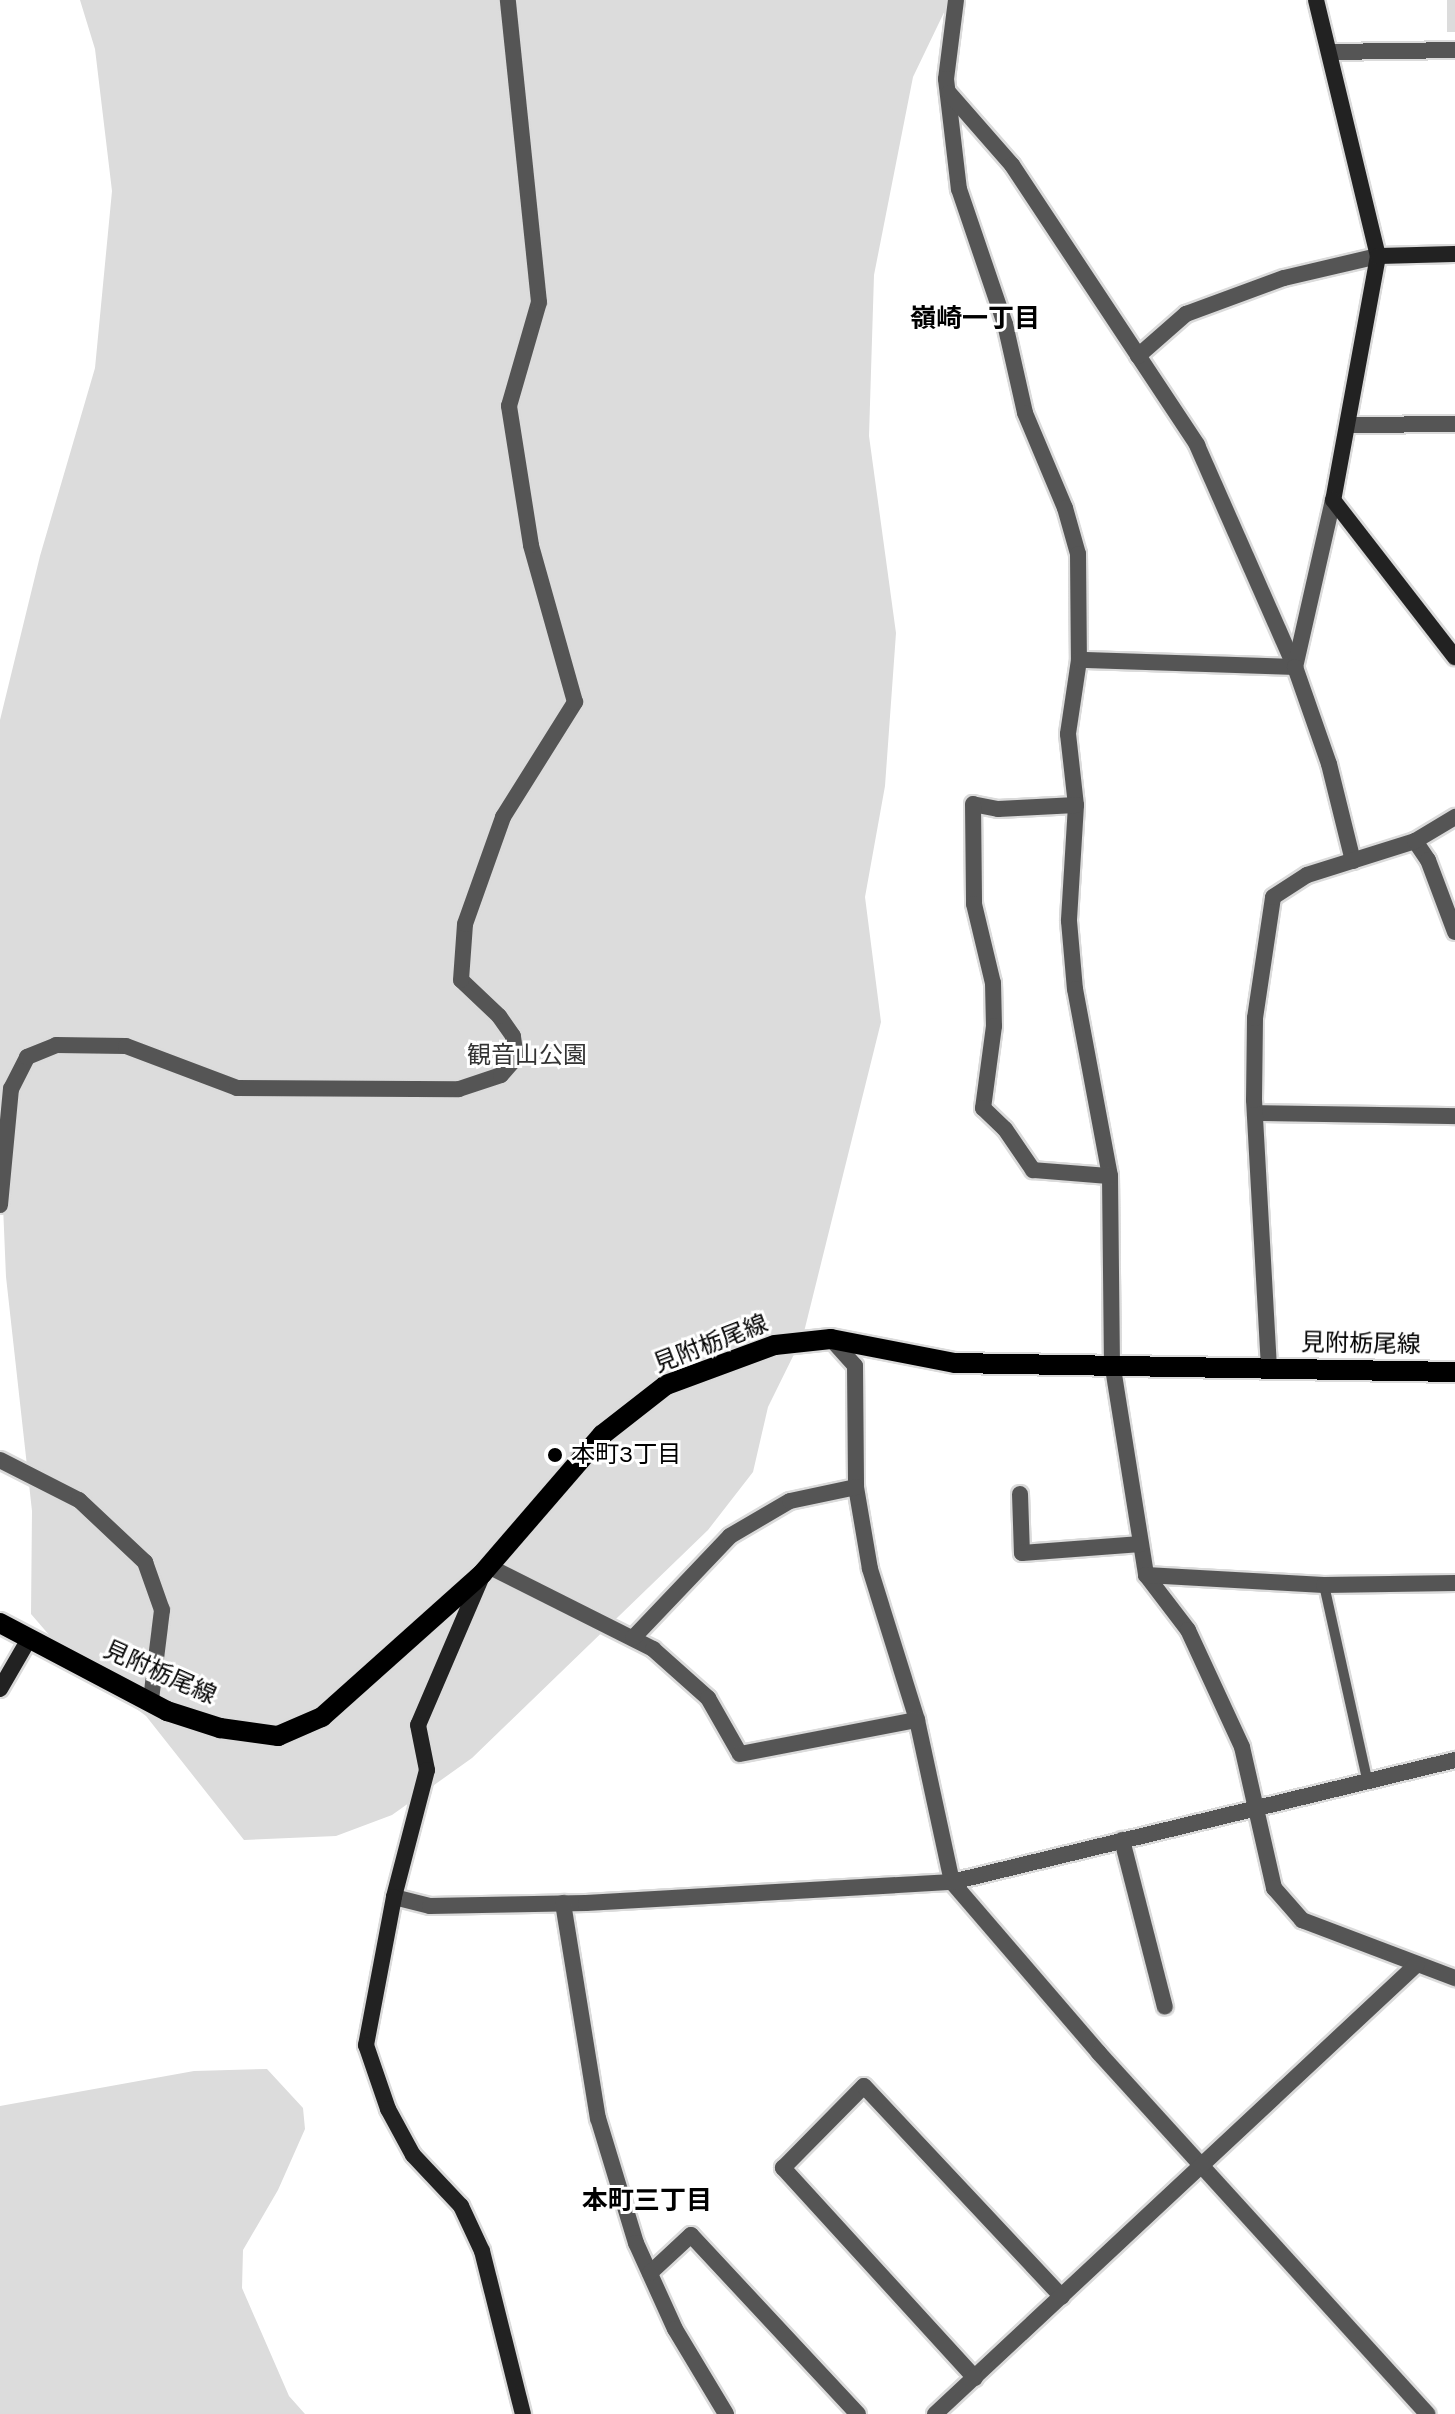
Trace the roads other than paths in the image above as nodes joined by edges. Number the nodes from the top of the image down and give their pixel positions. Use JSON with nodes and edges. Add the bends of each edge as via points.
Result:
{"nodes":[{"id":1,"x":508,"y":0,"type":"edge"},
{"id":2,"x":956,"y":0,"type":"edge"},
{"id":3,"x":1316,"y":0,"type":"edge"},
{"id":4,"x":1455,"y":50,"type":"edge"},
{"id":5,"x":1331,"y":52,"type":"junction"},
{"id":6,"x":948,"y":92,"type":"junction"},
{"id":7,"x":1455,"y":254,"type":"edge"},
{"id":8,"x":1378,"y":256,"type":"junction"},
{"id":9,"x":1138,"y":356,"type":"junction"},
{"id":10,"x":1455,"y":424,"type":"edge"},
{"id":11,"x":1348,"y":425,"type":"junction"},
{"id":12,"x":1333,"y":500,"type":"junction"},
{"id":13,"x":1455,"y":657,"type":"edge"},
{"id":14,"x":1079,"y":660,"type":"junction"},
{"id":15,"x":1295,"y":667,"type":"junction"},
{"id":16,"x":1076,"y":805,"type":"junction"},
{"id":17,"x":1455,"y":817,"type":"edge"},
{"id":18,"x":1415,"y":841,"type":"junction"},
{"id":19,"x":1353,"y":861,"type":"junction"},
{"id":20,"x":1455,"y":932,"type":"edge"},
{"id":21,"x":1255,"y":1113,"type":"junction"},
{"id":22,"x":1455,"y":1116,"type":"edge"},
{"id":23,"x":1110,"y":1176,"type":"junction"},
{"id":24,"x":0,"y":1205,"type":"edge"},
{"id":25,"x":831,"y":1339,"type":"junction"},
{"id":26,"x":1112,"y":1362,"type":"junction"},
{"id":27,"x":1269,"y":1368,"type":"junction"},
{"id":28,"x":1455,"y":1372,"type":"edge"},
{"id":29,"x":0,"y":1460,"type":"edge"},
{"id":30,"x":856,"y":1487,"type":"junction"},
{"id":31,"x":1020,"y":1494,"type":"dead end"},
{"id":32,"x":1141,"y":1544,"type":"junction"},
{"id":33,"x":485,"y":1570,"type":"junction"},
{"id":34,"x":1146,"y":1575,"type":"junction"},
{"id":35,"x":1455,"y":1583,"type":"edge"},
{"id":36,"x":1324,"y":1585,"type":"junction"},
{"id":37,"x":0,"y":1623,"type":"edge"},
{"id":38,"x":633,"y":1638,"type":"junction"},
{"id":39,"x":29,"y":1639,"type":"junction"},
{"id":40,"x":0,"y":1689,"type":"edge"},
{"id":41,"x":151,"y":1700,"type":"junction"},
{"id":42,"x":917,"y":1720,"type":"junction"},
{"id":43,"x":1455,"y":1760,"type":"edge"},
{"id":44,"x":1367,"y":1779,"type":"junction"},
{"id":45,"x":1258,"y":1810,"type":"junction"},
{"id":46,"x":1122,"y":1840,"type":"junction"},
{"id":47,"x":952,"y":1882,"type":"junction"},
{"id":48,"x":394,"y":1897,"type":"junction"},
{"id":49,"x":563,"y":1903,"type":"junction"},
{"id":50,"x":1417,"y":1964,"type":"junction"},
{"id":51,"x":1455,"y":1978,"type":"edge"},
{"id":52,"x":1165,"y":2007,"type":"dead end"},
{"id":53,"x":1204,"y":2167,"type":"junction"},
{"id":54,"x":650,"y":2273,"type":"junction"},
{"id":55,"x":1062,"y":2297,"type":"junction"},
{"id":56,"x":975,"y":2378,"type":"junction"},
{"id":57,"x":523,"y":2414,"type":"edge"},
{"id":58,"x":726,"y":2414,"type":"edge"},
{"id":59,"x":858,"y":2414,"type":"edge"},
{"id":60,"x":935,"y":2414,"type":"edge"},
{"id":61,"x":1428,"y":2414,"type":"edge"}],
"edges":[{"from":1,"to":24,"type":"street","via":[[539,302],[509,406],[531,545],[575,702],[503,817],[465,924],[461,980],[499,1016],[513,1036],[516,1058],[501,1075],[459,1089],[237,1088],[126,1046],[56,1045],[27,1057],[11,1089]]},
{"from":2,"to":6,"type":"street","via":[[947,50]]},
{"from":3,"to":5,"type":"street"},
{"from":4,"to":5,"type":"street"},
{"from":5,"to":8,"type":"street"},
{"from":6,"to":9,"type":"street","via":[[1012,165]]},
{"from":6,"to":14,"type":"street","via":[[959,189],[1005,324],[1025,413],[1065,508],[1078,554]]},
{"from":7,"to":8,"type":"street"},
{"from":8,"to":9,"type":"street","via":[[1284,278],[1186,314]]},
{"from":8,"to":11,"type":"street"},
{"from":9,"to":15,"type":"street","via":[[1197,445]]},
{"from":10,"to":11,"type":"street"},
{"from":11,"to":12,"type":"street"},
{"from":12,"to":13,"type":"street"},
{"from":12,"to":15,"type":"street"},
{"from":14,"to":15,"type":"street"},
{"from":14,"to":16,"type":"street","via":[[1068,734]]},
{"from":15,"to":19,"type":"street","via":[[1329,764]]},
{"from":16,"to":23,"type":"street","via":[[1069,890],[1075,989]]},
{"from":16,"to":23,"type":"street","via":[[998,809],[973,804],[974,904],[993,983],[994,1026],[983,1108],[1033,1170]]},
{"from":17,"to":18,"type":"street"},
{"from":18,"to":19,"type":"street"},
{"from":18,"to":20,"type":"street","via":[[1428,860]]},
{"from":19,"to":21,"type":"street","via":[[1307,875],[1273,897],[1255,1018]]},
{"from":21,"to":22,"type":"street"},
{"from":21,"to":27,"type":"street"},
{"from":23,"to":26,"type":"street"},
{"from":25,"to":26,"type":"main road","name":"見附栃尾線","via":[[955,1363]]},
{"from":25,"to":30,"type":"street","via":[[855,1366]]},
{"from":25,"to":33,"type":"main road","name":"見附栃尾線","via":[[775,1345],[666,1385],[602,1435]]},
{"from":26,"to":27,"type":"main road","name":"見附栃尾線"},
{"from":26,"to":32,"type":"street"},
{"from":27,"to":28,"type":"main road","name":"見附栃尾線"},
{"from":29,"to":41,"type":"street","via":[[79,1500],[145,1562],[162,1610]]},
{"from":30,"to":38,"type":"street","via":[[790,1501],[730,1536]]},
{"from":30,"to":42,"type":"street","via":[[870,1569]]},
{"from":31,"to":32,"type":"street","via":[[1022,1553]]},
{"from":32,"to":34,"type":"street"},
{"from":33,"to":38,"type":"street"},
{"from":33,"to":41,"type":"main road","name":"見附栃尾線","via":[[322,1717],[278,1736],[220,1728]]},
{"from":33,"to":48,"type":"street","via":[[418,1725],[427,1770]]},
{"from":34,"to":36,"type":"street"},
{"from":34,"to":45,"type":"street","via":[[1188,1630],[1242,1747]]},
{"from":35,"to":36,"type":"street"},
{"from":36,"to":44,"type":"lane"},
{"from":37,"to":39,"type":"main road","name":"見附栃尾線"},
{"from":38,"to":42,"type":"street","via":[[708,1698],[740,1754]]},
{"from":39,"to":40,"type":"street"},
{"from":39,"to":41,"type":"main road","name":"見附栃尾線"},
{"from":42,"to":47,"type":"street"},
{"from":43,"to":44,"type":"street"},
{"from":44,"to":45,"type":"street"},
{"from":45,"to":46,"type":"street"},
{"from":45,"to":50,"type":"street","via":[[1274,1888],[1302,1920]]},
{"from":46,"to":47,"type":"street"},
{"from":46,"to":52,"type":"street"},
{"from":47,"to":49,"type":"street"},
{"from":47,"to":53,"type":"street"},
{"from":48,"to":49,"type":"street","via":[[430,1906]]},
{"from":48,"to":57,"type":"street","via":[[366,2045],[388,2109],[413,2155],[461,2206],[482,2251]]},
{"from":49,"to":54,"type":"street","via":[[598,2118]]},
{"from":50,"to":51,"type":"street"},
{"from":50,"to":53,"type":"street"},
{"from":53,"to":55,"type":"street"},
{"from":53,"to":61,"type":"street"},
{"from":54,"to":58,"type":"street","via":[[675,2329]]},
{"from":54,"to":59,"type":"street","via":[[691,2235]]},
{"from":55,"to":56,"type":"street"},
{"from":55,"to":56,"type":"street","via":[[864,2086],[783,2168]]},
{"from":56,"to":60,"type":"street"}]}
